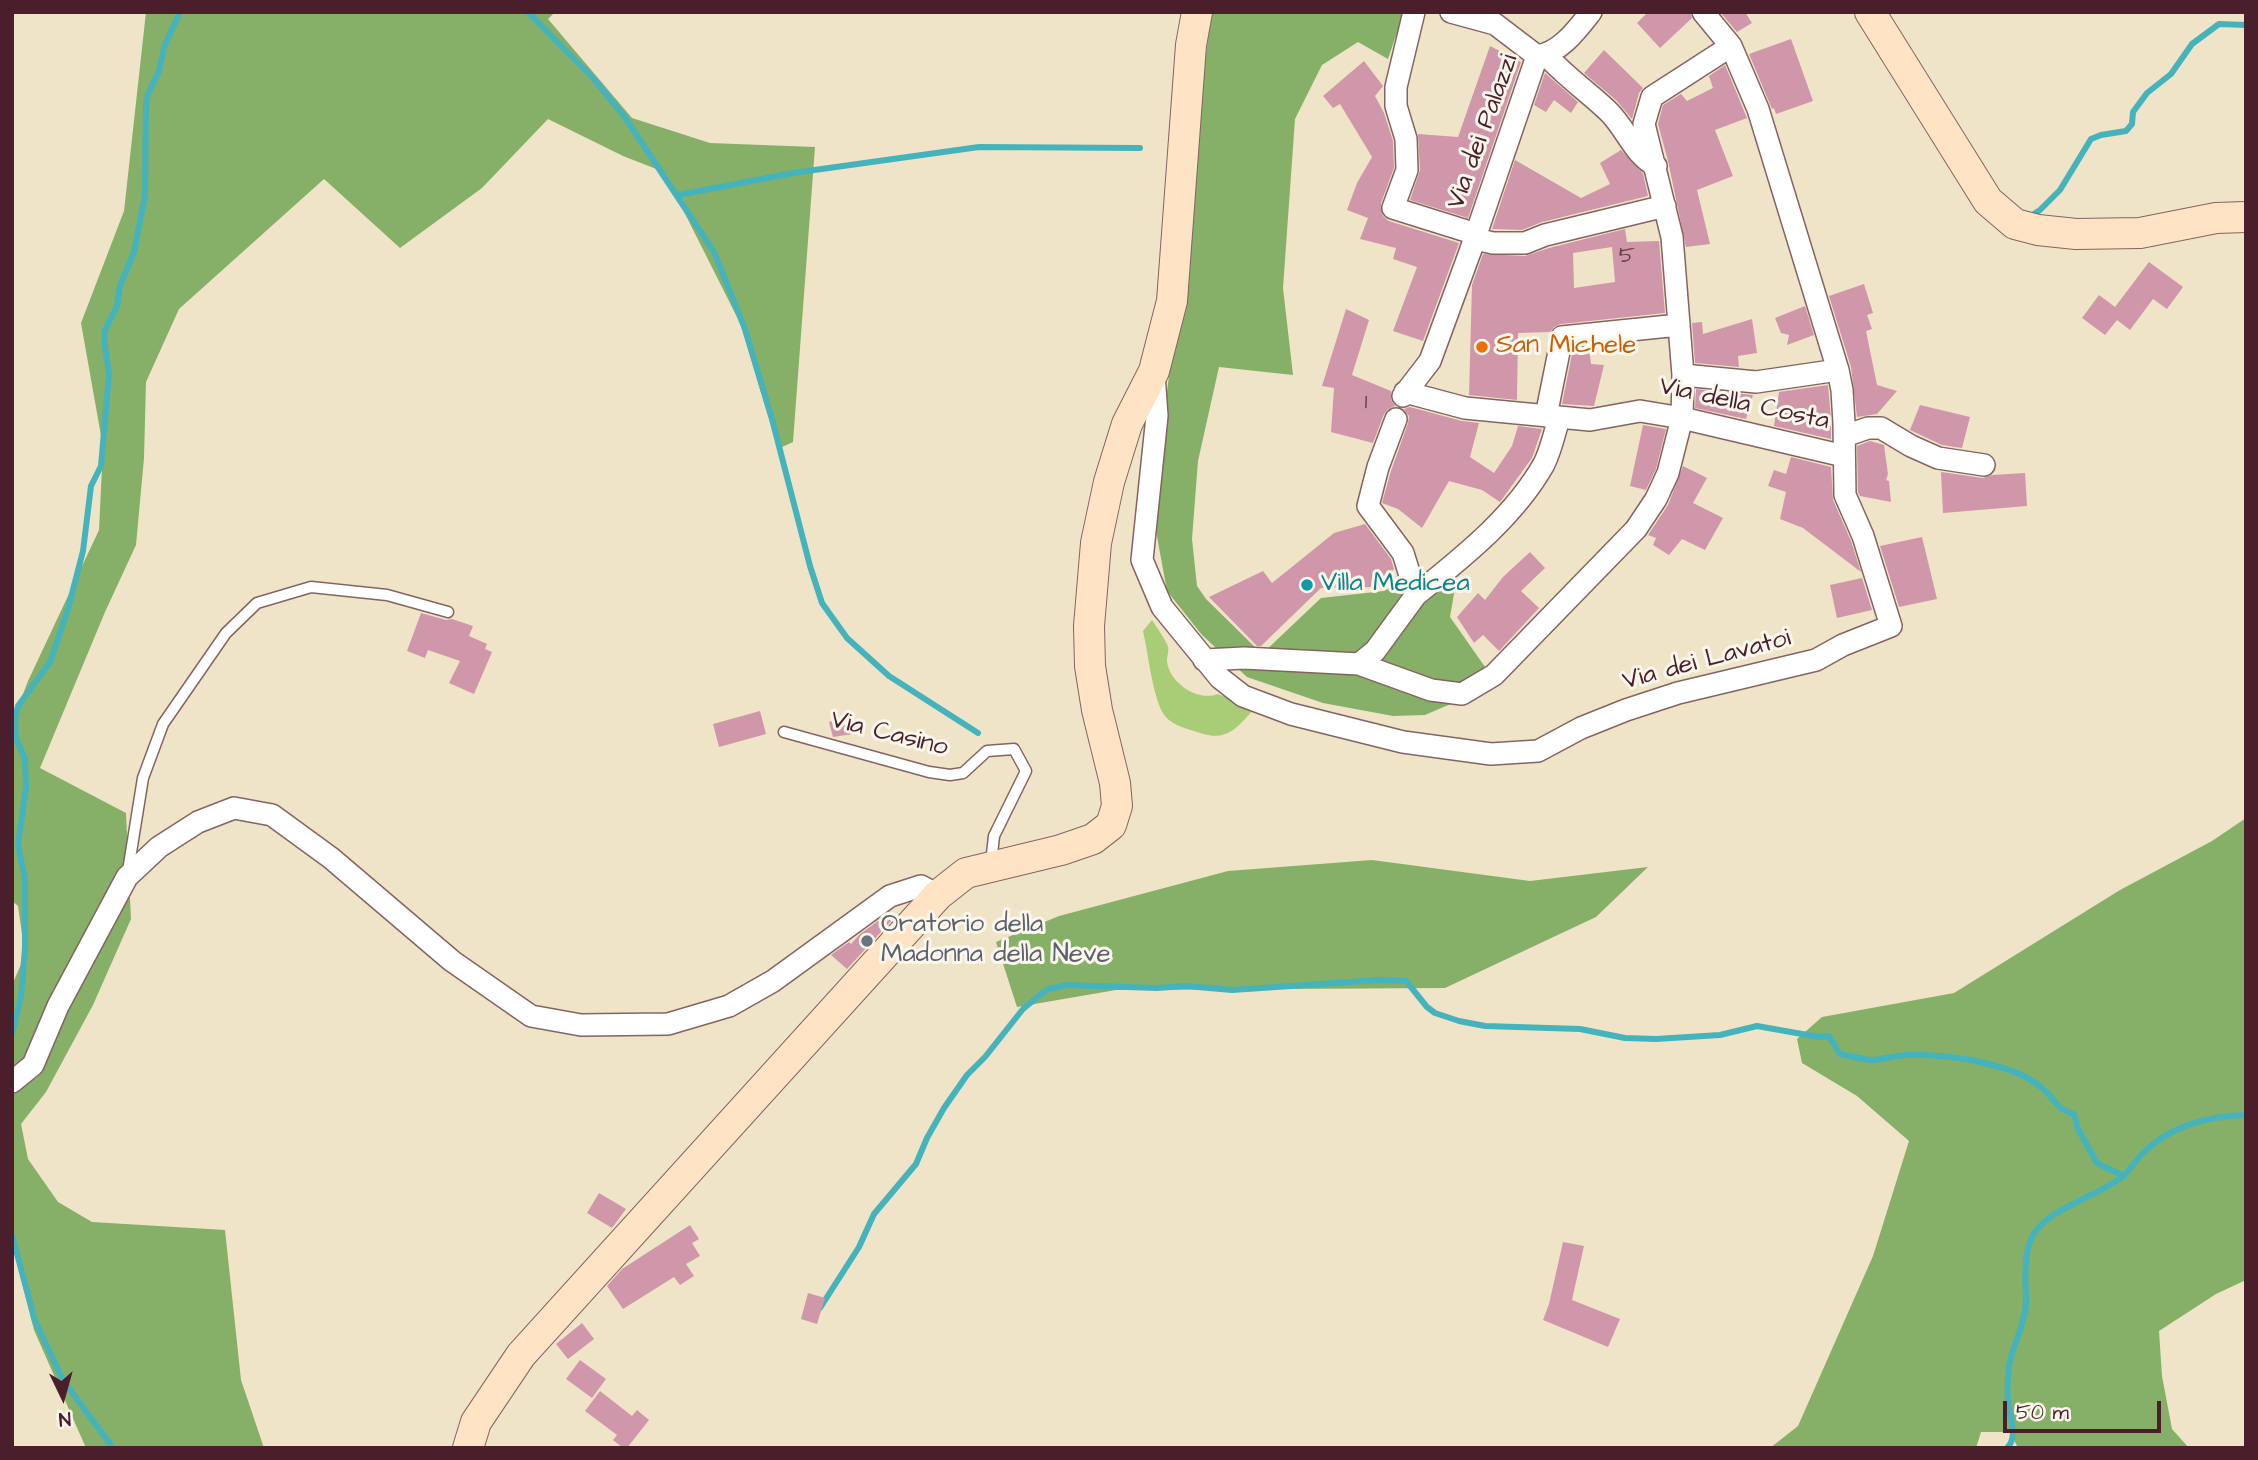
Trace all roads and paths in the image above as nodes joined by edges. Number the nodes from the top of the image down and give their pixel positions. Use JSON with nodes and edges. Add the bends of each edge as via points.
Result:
{"nodes":[{"id":1,"x":1197,"y":12,"type":"edge"},
{"id":2,"x":1413,"y":12,"type":"edge"},
{"id":3,"x":1451,"y":12,"type":"edge"},
{"id":4,"x":1591,"y":12,"type":"edge"},
{"id":5,"x":1703,"y":12,"type":"edge"},
{"id":6,"x":1870,"y":12,"type":"edge"},
{"id":7,"x":1731,"y":46,"type":"junction"},
{"id":8,"x":1541,"y":55,"type":"junction"},
{"id":9,"x":1656,"y":166,"type":"junction"},
{"id":10,"x":1665,"y":206,"type":"junction"},
{"id":11,"x":2246,"y":217,"type":"edge"},
{"id":12,"x":1474,"y":242,"type":"junction"},
{"id":13,"x":1679,"y":325,"type":"junction"},
{"id":14,"x":1838,"y":370,"type":"junction"},
{"id":15,"x":1154,"y":371,"type":"junction"},
{"id":16,"x":1683,"y":375,"type":"junction"},
{"id":17,"x":1404,"y":394,"type":"joint"},
{"id":18,"x":1553,"y":417,"type":"junction"},
{"id":19,"x":1682,"y":418,"type":"junction"},
{"id":20,"x":1396,"y":419,"type":"dead end"},
{"id":21,"x":1844,"y":446,"type":"junction"},
{"id":22,"x":1984,"y":465,"type":"dead end"},
{"id":23,"x":1416,"y":595,"type":"junction"},
{"id":24,"x":448,"y":612,"type":"dead end"},
{"id":25,"x":1203,"y":660,"type":"junction"},
{"id":26,"x":1359,"y":664,"type":"junction"},
{"id":27,"x":784,"y":732,"type":"dead end"},
{"id":28,"x":978,"y":870,"type":"junction"},
{"id":29,"x":127,"y":877,"type":"junction"},
{"id":30,"x":938,"y":895,"type":"junction"},
{"id":31,"x":12,"y":1082,"type":"edge"},
{"id":32,"x":468,"y":1448,"type":"edge"}],
"edges":[{"from":1,"to":15,"type":"street","via":[[1172,301]]},
{"from":2,"to":12,"type":"street","via":[[1396,87],[1407,170],[1393,208]]},
{"from":3,"to":8,"type":"street","via":[[1495,24]]},
{"from":4,"to":8,"type":"street","name":"Via dei Palazzi","via":[[1573,36]]},
{"from":5,"to":7,"type":"street"},
{"from":6,"to":11,"type":"street","via":[[1988,201],[2015,224],[2107,235]]},
{"from":7,"to":9,"type":"street","via":[[1652,97],[1644,124]]},
{"from":7,"to":14,"type":"street","via":[[1758,109]]},
{"from":8,"to":9,"type":"street","via":[[1610,113],[1638,152]]},
{"from":8,"to":12,"type":"street","name":"Via dei Palazzi"},
{"from":9,"to":10,"type":"street"},
{"from":10,"to":12,"type":"street","via":[[1525,243]]},
{"from":10,"to":13,"type":"street"},
{"from":12,"to":17,"type":"street","name":"Via dei Palazzi","via":[[1430,361]]},
{"from":13,"to":16,"type":"street"},
{"from":13,"to":18,"type":"street","via":[[1562,337]]},
{"from":14,"to":16,"type":"street","via":[[1756,382]]},
{"from":14,"to":21,"type":"street"},
{"from":15,"to":25,"type":"street","via":[[1157,416],[1142,560],[1162,607]]},
{"from":15,"to":28,"type":"street","via":[[1127,424],[1096,544],[1090,666],[1115,783],[1117,806],[1111,825],[1093,839],[1061,850]]},
{"from":16,"to":19,"type":"street"},
{"from":17,"to":18,"type":"street","name":"Via della Costa","via":[[1465,408]]},
{"from":18,"to":19,"type":"street","name":"Via della Costa","via":[[1590,420],[1640,411]]},
{"from":18,"to":23,"type":"street","via":[[1545,463],[1504,517]]},
{"from":19,"to":21,"type":"street","name":"Via della Costa"},
{"from":19,"to":26,"type":"street","via":[[1668,474],[1636,529],[1494,675],[1462,694],[1431,690]]},
{"from":20,"to":23,"type":"street","via":[[1368,506],[1403,553]]},
{"from":21,"to":22,"type":"street","via":[[1868,428],[1881,428],[1938,458]]},
{"from":21,"to":25,"type":"street","name":"Via dei Lavatoi","via":[[1845,495],[1891,626],[1816,660],[1626,710],[1538,751],[1490,754],[1403,742],[1291,714],[1243,696]]},
{"from":23,"to":26,"type":"street","via":[[1375,651]]},
{"from":24,"to":29,"type":"lane","via":[[387,595],[324,587],[257,603],[226,633],[163,724],[143,778]]},
{"from":25,"to":26,"type":"street"},
{"from":27,"to":28,"type":"lane","name":"Via Casino","via":[[950,775],[963,773],[987,751],[1014,749],[1026,771]]},
{"from":28,"to":30,"type":"street"},
{"from":29,"to":30,"type":"street","via":[[159,847],[198,822],[234,808],[271,816],[331,858],[452,961],[531,1016],[581,1025],[668,1024],[729,1006],[773,981],[890,896],[921,886]]},
{"from":29,"to":31,"type":"street","via":[[58,1006],[33,1065]]},
{"from":30,"to":32,"type":"street","via":[[521,1355],[476,1422]]}]}
